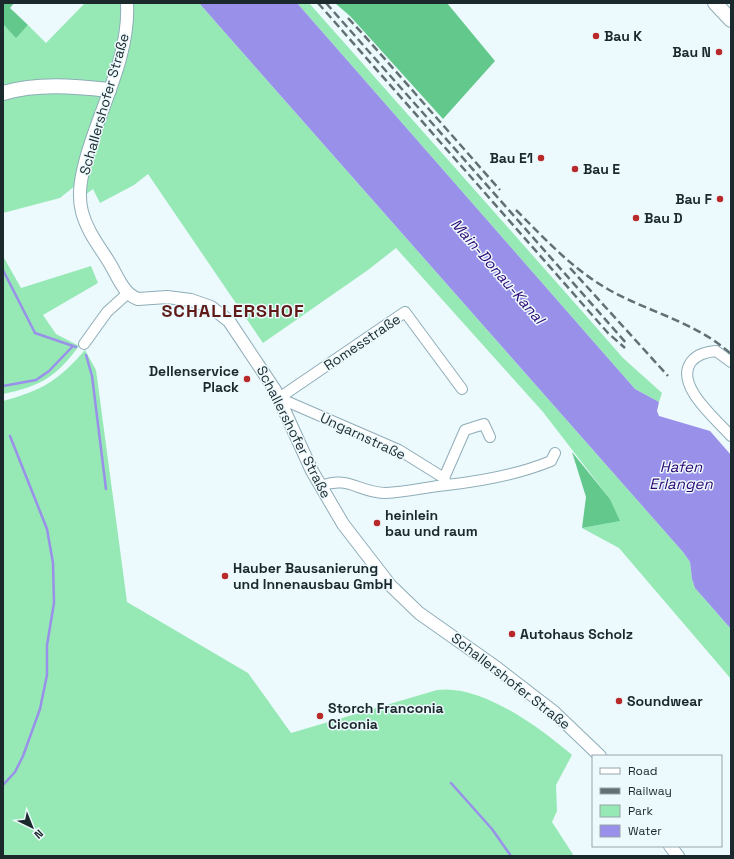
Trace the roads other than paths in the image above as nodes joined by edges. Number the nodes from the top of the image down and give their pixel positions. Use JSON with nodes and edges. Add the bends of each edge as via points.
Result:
{"nodes":[{"id":1,"x":127,"y":3,"type":"edge"},
{"id":2,"x":715,"y":3,"type":"edge"},
{"id":3,"x":731,"y":20,"type":"edge"},
{"id":4,"x":6,"y":90,"type":"edge"},
{"id":5,"x":109,"y":90,"type":"junction"},
{"id":6,"x":128,"y":293,"type":"junction"},
{"id":7,"x":84,"y":344,"type":"dead end"},
{"id":8,"x":731,"y":362,"type":"edge"},
{"id":9,"x":462,"y":389,"type":"dead end"},
{"id":10,"x":280,"y":398,"type":"junction"},
{"id":11,"x":731,"y":436,"type":"edge"},
{"id":12,"x":490,"y":437,"type":"dead end"},
{"id":13,"x":555,"y":453,"type":"dead end"},
{"id":14,"x":446,"y":482,"type":"junction"},
{"id":15,"x":321,"y":486,"type":"junction"},
{"id":16,"x":599,"y":755,"type":"edge"},
{"id":17,"x":671,"y":847,"type":"edge"},
{"id":18,"x":678,"y":856,"type":"edge"}],
"edges":[{"from":1,"to":5,"type":"street","name":"Schallershofer Straße","via":[[125,38]]},
{"from":2,"to":3,"type":"main road"},
{"from":4,"to":5,"type":"main road","via":[[64,86]]},
{"from":5,"to":6,"type":"street","name":"Schallershofer Straße","via":[[85,161],[80,204],[90,232]]},
{"from":6,"to":7,"type":"street","via":[[108,312]]},
{"from":6,"to":10,"type":"street","name":"Schallershofer Straße","via":[[138,299],[167,297],[192,300],[216,309],[239,333]]},
{"from":8,"to":11,"type":"street","via":[[716,351],[702,353],[692,361],[686,374],[691,390]]},
{"from":9,"to":10,"type":"street","name":"Romesstraße","via":[[406,312]]},
{"from":10,"to":14,"type":"street","name":"Ungarnstraße","via":[[399,450]]},
{"from":10,"to":15,"type":"street","name":"Schallershofer Straße"},
{"from":12,"to":14,"type":"street","via":[[484,424],[465,430]]},
{"from":13,"to":14,"type":"street","via":[[551,461],[518,473],[480,481]]},
{"from":14,"to":15,"type":"street","via":[[386,493],[361,489],[346,482]]},
{"from":15,"to":16,"type":"street","name":"Schallershofer Straße","via":[[353,539],[400,596],[554,712]]},
{"from":17,"to":18,"type":"street"}]}
